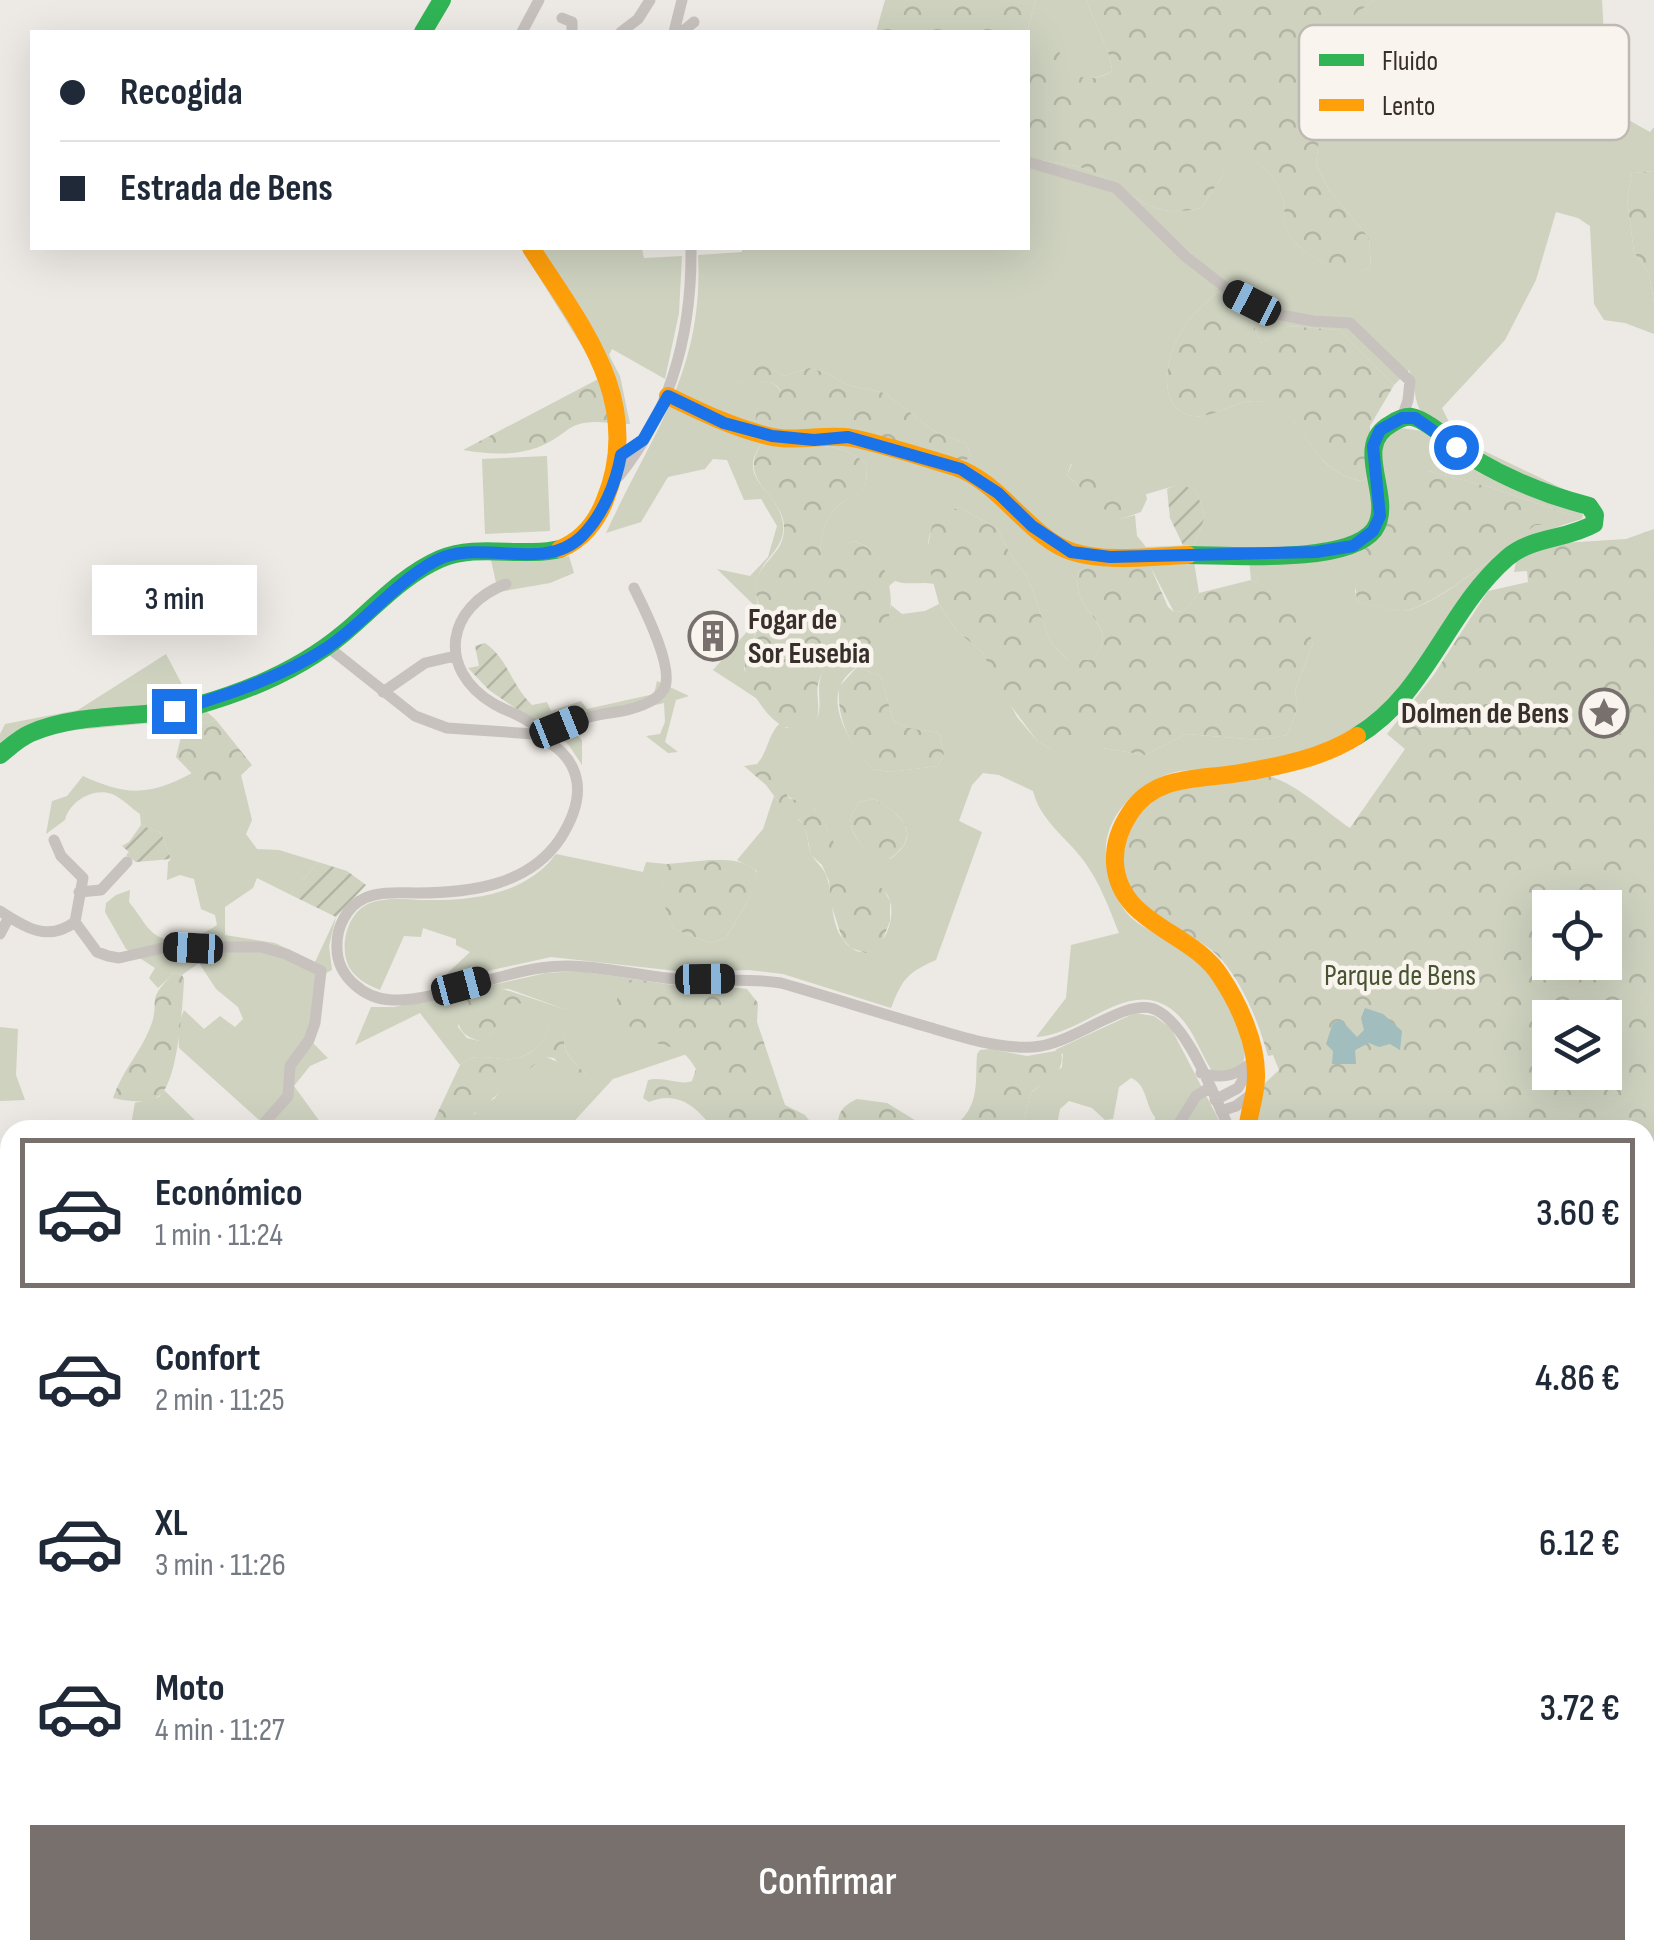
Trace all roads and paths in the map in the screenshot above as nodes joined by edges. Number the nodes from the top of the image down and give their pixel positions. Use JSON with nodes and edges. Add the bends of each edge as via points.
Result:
{"nodes":[{"id":1,"x":442,"y":0,"type":"edge"},
{"id":2,"x":539,"y":0,"type":"edge"},
{"id":3,"x":650,"y":0,"type":"edge"},
{"id":4,"x":682,"y":0,"type":"edge"},
{"id":5,"x":562,"y":18,"type":"dead end"},
{"id":6,"x":694,"y":22,"type":"dead end"},
{"id":7,"x":424,"y":30,"type":"edge"},
{"id":8,"x":523,"y":30,"type":"edge"},
{"id":9,"x":572,"y":30,"type":"edge"},
{"id":10,"x":623,"y":30,"type":"edge"},
{"id":11,"x":674,"y":30,"type":"edge"},
{"id":12,"x":684,"y":30,"type":"edge"},
{"id":13,"x":1030,"y":163,"type":"edge"},
{"id":14,"x":531,"y":250,"type":"edge"},
{"id":15,"x":690,"y":250,"type":"edge"},
{"id":16,"x":668,"y":396,"type":"junction"},
{"id":17,"x":1402,"y":418,"type":"junction"},
{"id":18,"x":620,"y":432,"type":"junction"},
{"id":19,"x":643,"y":440,"type":"junction"},
{"id":20,"x":628,"y":456,"type":"junction"},
{"id":21,"x":506,"y":584,"type":"dead end"},
{"id":22,"x":634,"y":588,"type":"dead end"},
{"id":23,"x":328,"y":647,"type":"junction"},
{"id":24,"x":455,"y":656,"type":"junction"},
{"id":25,"x":383,"y":692,"type":"junction"},
{"id":26,"x":534,"y":734,"type":"junction"},
{"id":27,"x":548,"y":741,"type":"junction"},
{"id":28,"x":0,"y":754,"type":"edge"},
{"id":29,"x":54,"y":840,"type":"dead end"},
{"id":30,"x":127,"y":862,"type":"dead end"},
{"id":31,"x":79,"y":892,"type":"junction"},
{"id":32,"x":4,"y":914,"type":"edge"},
{"id":33,"x":75,"y":922,"type":"junction"},
{"id":34,"x":0,"y":934,"type":"edge"},
{"id":35,"x":339,"y":960,"type":"junction"},
{"id":36,"x":321,"y":971,"type":"junction"},
{"id":37,"x":1255,"y":1060,"type":"junction"},
{"id":38,"x":1202,"y":1073,"type":"junction"},
{"id":39,"x":1209,"y":1088,"type":"junction"},
{"id":40,"x":1254,"y":1092,"type":"junction"},
{"id":41,"x":1218,"y":1106,"type":"junction"},
{"id":42,"x":267,"y":1120,"type":"edge"},
{"id":43,"x":1181,"y":1120,"type":"edge"},
{"id":44,"x":1225,"y":1120,"type":"edge"},
{"id":45,"x":1249,"y":1120,"type":"edge"}],
"edges":[{"from":1,"to":7,"type":"main road"},
{"from":2,"to":8,"type":"street"},
{"from":3,"to":10,"type":"street"},
{"from":4,"to":11,"type":"street"},
{"from":5,"to":9,"type":"street","via":[[572,22]]},
{"from":6,"to":12,"type":"street"},
{"from":13,"to":17,"type":"street","via":[[1116,188],[1186,256],[1270,313],[1350,324],[1410,381]]},
{"from":14,"to":18,"type":"main road","via":[[602,360]]},
{"from":15,"to":16,"type":"street","via":[[690,308]]},
{"from":16,"to":17,"type":"main road","via":[[724,423],[772,436],[848,437],[961,469],[1071,552],[1110,557],[1353,546],[1380,516],[1373,446],[1380,430]]},
{"from":16,"to":19,"type":"street"},
{"from":17,"to":37,"type":"main road","via":[[1415,418],[1476,460],[1554,497],[1589,506],[1594,524],[1540,540],[1506,559],[1426,673],[1383,719],[1351,741],[1237,774],[1176,781],[1150,791],[1129,810],[1118,835],[1120,887],[1130,905],[1214,965]]},
{"from":18,"to":19,"type":"street"},
{"from":18,"to":20,"type":"main road"},
{"from":19,"to":20,"type":"street"},
{"from":20,"to":23,"type":"main road","via":[[582,537],[562,549],[468,552],[436,561]]},
{"from":21,"to":24,"type":"street","via":[[486,591],[461,620]]},
{"from":22,"to":27,"type":"street","via":[[662,655],[664,689],[625,710],[559,727]]},
{"from":23,"to":25,"type":"street"},
{"from":23,"to":28,"type":"main road","via":[[225,695],[174,711],[29,733]]},
{"from":24,"to":25,"type":"street","via":[[424,663]]},
{"from":24,"to":26,"type":"street","via":[[491,703],[528,719]]},
{"from":25,"to":26,"type":"street","via":[[431,724]]},
{"from":26,"to":27,"type":"street"},
{"from":27,"to":35,"type":"street","via":[[567,757],[577,782],[576,807],[556,845],[522,872],[480,889],[374,894],[356,903],[338,933]]},
{"from":29,"to":31,"type":"street","via":[[83,878]]},
{"from":30,"to":31,"type":"street","via":[[101,890]]},
{"from":31,"to":33,"type":"street"},
{"from":32,"to":33,"type":"street","via":[[44,933],[60,933]]},
{"from":32,"to":34,"type":"street"},
{"from":33,"to":36,"type":"street","via":[[97,952],[118,958],[167,947],[261,947]]},
{"from":35,"to":36,"type":"street"},
{"from":35,"to":38,"type":"street","via":[[356,987],[392,1000],[560,966],[681,980],[765,980],[1016,1047],[1057,1043],[1126,1009],[1145,1007],[1177,1026]]},
{"from":36,"to":42,"type":"street","via":[[309,1040],[290,1066],[288,1096]]},
{"from":37,"to":38,"type":"street","via":[[1228,1078]]},
{"from":37,"to":40,"type":"main road"},
{"from":37,"to":41,"type":"street"},
{"from":38,"to":39,"type":"street"},
{"from":39,"to":41,"type":"street"},
{"from":39,"to":43,"type":"street"},
{"from":40,"to":41,"type":"street","via":[[1236,1106]]},
{"from":40,"to":45,"type":"main road"},
{"from":41,"to":44,"type":"street"}]}
